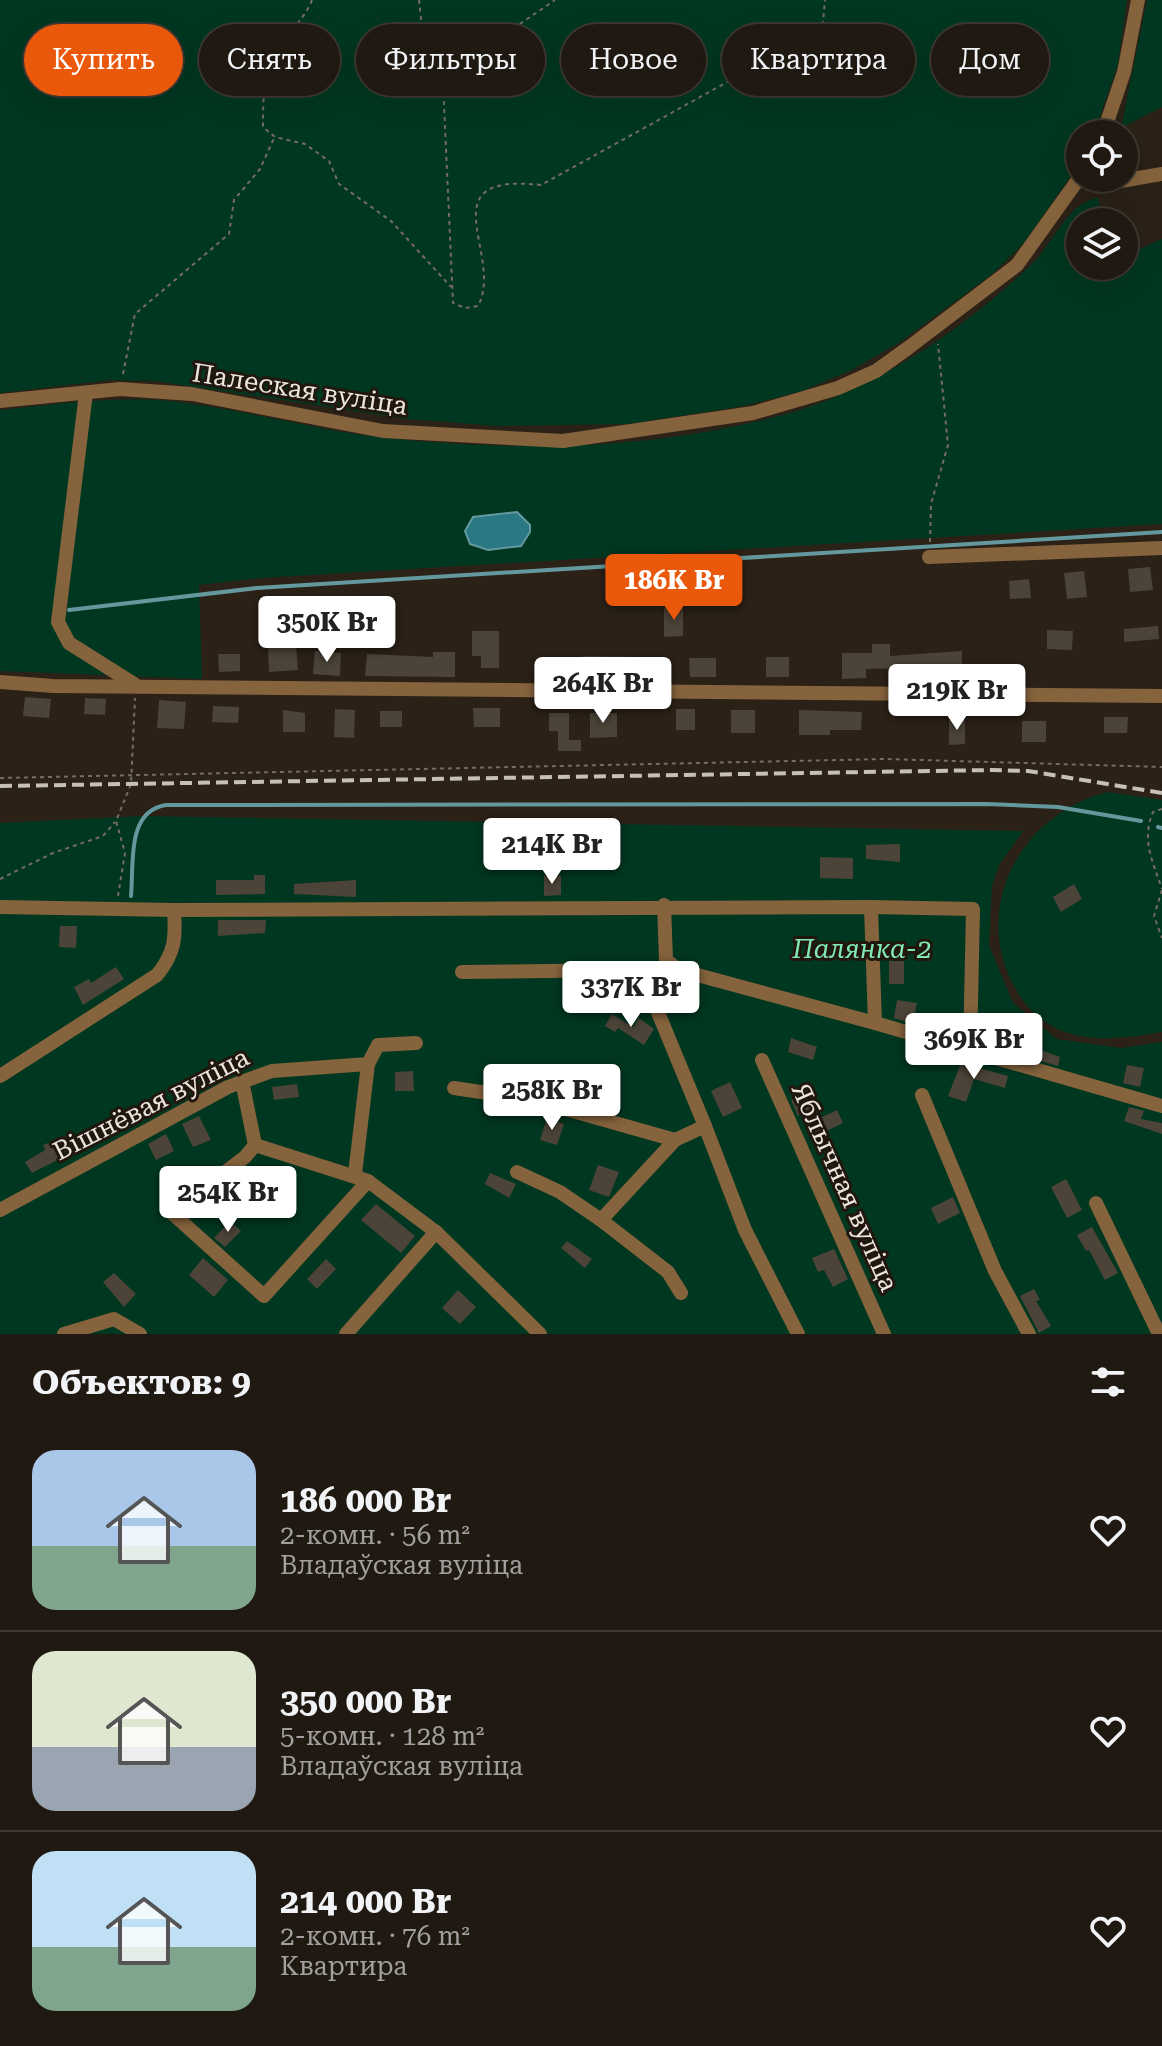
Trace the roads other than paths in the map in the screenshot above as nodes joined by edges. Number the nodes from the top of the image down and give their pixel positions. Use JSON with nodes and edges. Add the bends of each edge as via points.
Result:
{"nodes":[{"id":1,"x":1138,"y":0,"type":"edge"},
{"id":2,"x":1108,"y":120,"type":"edge"},
{"id":3,"x":1162,"y":174,"type":"edge"},
{"id":4,"x":1138,"y":178,"type":"edge"},
{"id":5,"x":1069,"y":192,"type":"edge"},
{"id":6,"x":86,"y":393,"type":"junction"},
{"id":7,"x":0,"y":401,"type":"edge"},
{"id":8,"x":1162,"y":548,"type":"edge"},
{"id":9,"x":929,"y":557,"type":"road end"},
{"id":10,"x":0,"y":682,"type":"edge"},
{"id":11,"x":135,"y":685,"type":"junction"},
{"id":12,"x":1162,"y":696,"type":"edge"},
{"id":13,"x":664,"y":905,"type":"junction"},
{"id":14,"x":0,"y":907,"type":"edge"},
{"id":15,"x":871,"y":907,"type":"junction"},
{"id":16,"x":174,"y":910,"type":"junction"},
{"id":17,"x":462,"y":972,"type":"dead end"},
{"id":18,"x":875,"y":1023,"type":"junction"},
{"id":19,"x":416,"y":1043,"type":"dead end"},
{"id":20,"x":970,"y":1051,"type":"junction"},
{"id":21,"x":762,"y":1060,"type":"dead end"},
{"id":22,"x":368,"y":1064,"type":"junction"},
{"id":23,"x":0,"y":1076,"type":"edge"},
{"id":24,"x":242,"y":1081,"type":"junction"},
{"id":25,"x":454,"y":1088,"type":"dead end"},
{"id":26,"x":922,"y":1095,"type":"dead end"},
{"id":27,"x":1162,"y":1106,"type":"edge"},
{"id":28,"x":705,"y":1126,"type":"junction"},
{"id":29,"x":675,"y":1140,"type":"junction"},
{"id":30,"x":255,"y":1145,"type":"junction"},
{"id":31,"x":517,"y":1172,"type":"dead end"},
{"id":32,"x":361,"y":1178,"type":"junction"},
{"id":33,"x":1096,"y":1203,"type":"dead end"},
{"id":34,"x":0,"y":1210,"type":"edge"},
{"id":35,"x":601,"y":1220,"type":"junction"},
{"id":36,"x":436,"y":1232,"type":"junction"},
{"id":37,"x":681,"y":1293,"type":"dead end"},
{"id":38,"x":354,"y":1331,"type":"edge"},
{"id":39,"x":531,"y":1331,"type":"edge"},
{"id":40,"x":64,"y":1334,"type":"edge"},
{"id":41,"x":140,"y":1334,"type":"edge"},
{"id":42,"x":798,"y":1334,"type":"edge"},
{"id":43,"x":884,"y":1334,"type":"edge"},
{"id":44,"x":1029,"y":1334,"type":"edge"},
{"id":45,"x":1159,"y":1334,"type":"edge"}],
"edges":[{"from":1,"to":2,"type":"street","via":[[1124,72]]},
{"from":3,"to":4,"type":"street"},
{"from":5,"to":6,"type":"street","name":"Палеская вуліца","via":[[1017,265],[876,371],[753,413],[563,441],[383,431],[192,394],[120,389]]},
{"from":6,"to":7,"type":"street","name":"Палеская вуліца"},
{"from":6,"to":11,"type":"street","via":[[58,622],[69,643]]},
{"from":8,"to":9,"type":"street"},
{"from":10,"to":11,"type":"street"},
{"from":11,"to":12,"type":"street"},
{"from":13,"to":15,"type":"street"},
{"from":13,"to":16,"type":"street"},
{"from":13,"to":18,"type":"street","via":[[666,960],[679,970]]},
{"from":14,"to":16,"type":"street"},
{"from":15,"to":18,"type":"street"},
{"from":15,"to":20,"type":"street","via":[[973,909]]},
{"from":16,"to":23,"type":"street","via":[[176,942],[157,975]]},
{"from":17,"to":28,"type":"street","via":[[631,970],[645,981]]},
{"from":18,"to":20,"type":"street"},
{"from":19,"to":22,"type":"street","via":[[378,1045]]},
{"from":20,"to":27,"type":"street"},
{"from":21,"to":43,"type":"street","name":"Яблычная вуліца"},
{"from":22,"to":24,"type":"street","name":"Вішнёвая вуліца","via":[[272,1071]]},
{"from":22,"to":32,"type":"street"},
{"from":24,"to":30,"type":"street"},
{"from":24,"to":34,"type":"street","name":"Вішнёвая вуліца"},
{"from":25,"to":29,"type":"street","via":[[534,1100]]},
{"from":26,"to":44,"type":"street","via":[[995,1271]]},
{"from":28,"to":29,"type":"street"},
{"from":28,"to":42,"type":"street","via":[[745,1230]]},
{"from":29,"to":35,"type":"street"},
{"from":30,"to":32,"type":"street"},
{"from":30,"to":32,"type":"street","via":[[172,1213],[264,1296]]},
{"from":31,"to":35,"type":"street"},
{"from":32,"to":36,"type":"street"},
{"from":33,"to":45,"type":"street"},
{"from":35,"to":37,"type":"street","via":[[668,1272]]},
{"from":36,"to":38,"type":"street"},
{"from":36,"to":39,"type":"street"},
{"from":40,"to":41,"type":"street","via":[[114,1319]]}]}
